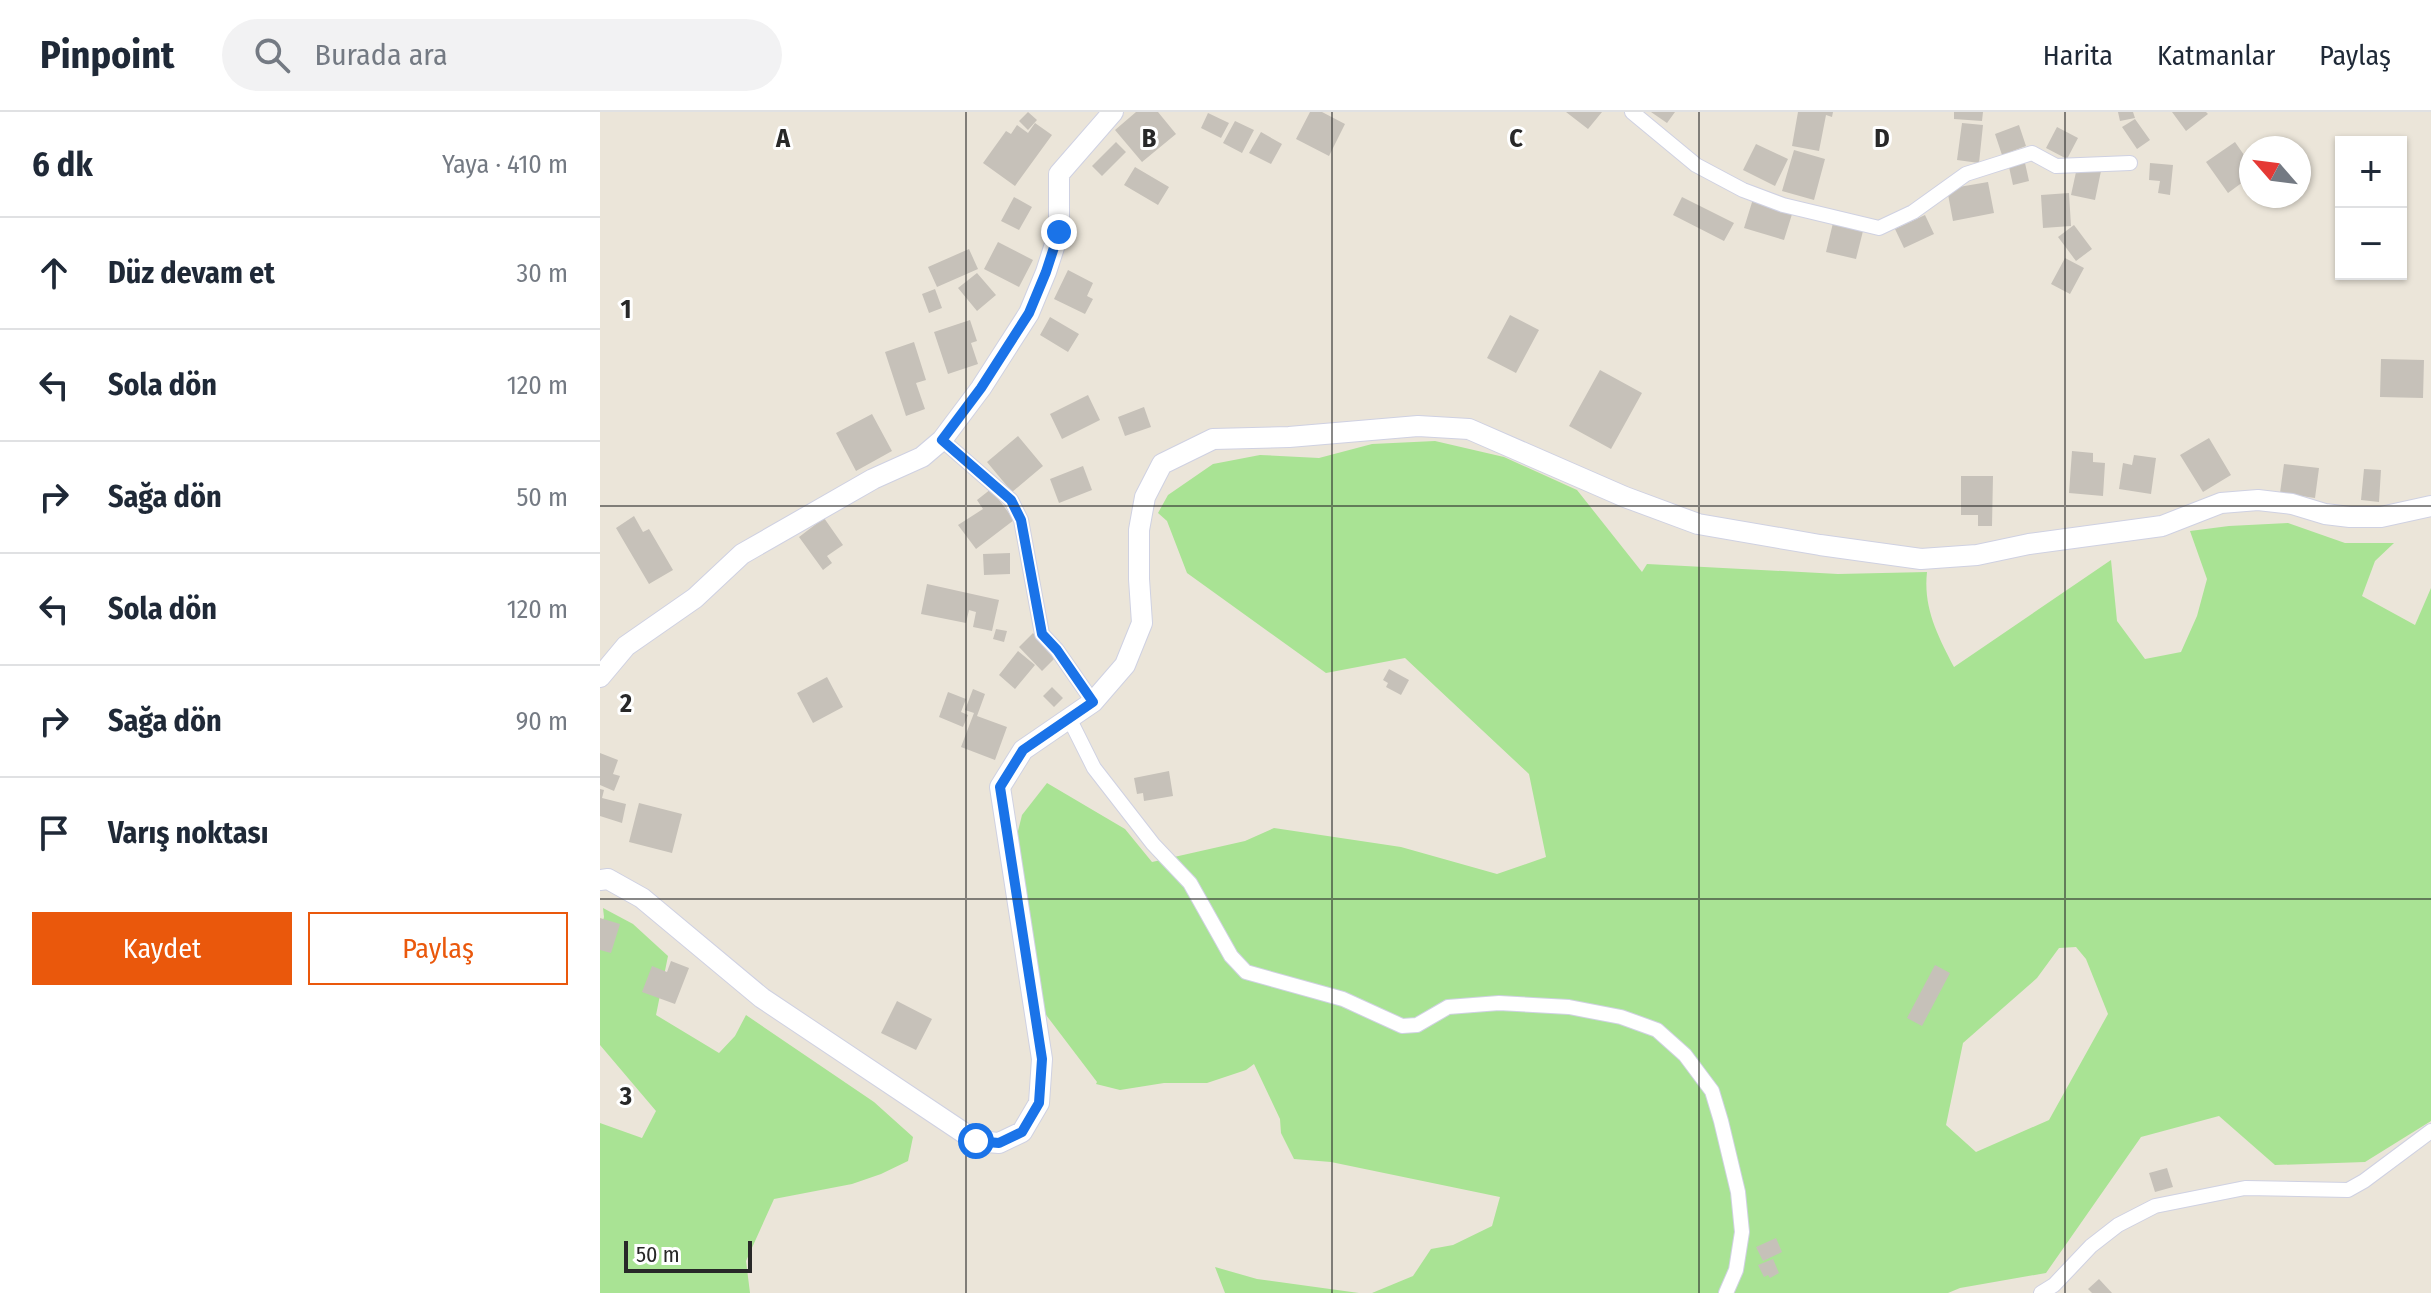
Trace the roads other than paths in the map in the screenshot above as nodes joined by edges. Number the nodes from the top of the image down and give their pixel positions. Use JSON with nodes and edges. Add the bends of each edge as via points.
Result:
{"nodes":[{"id":1,"x":1113,"y":112,"type":"edge"},
{"id":2,"x":1632,"y":112,"type":"edge"},
{"id":3,"x":2130,"y":163,"type":"dead end"},
{"id":4,"x":942,"y":440,"type":"junction"},
{"id":5,"x":2431,"y":506,"type":"edge"},
{"id":6,"x":600,"y":677,"type":"edge"},
{"id":7,"x":1093,"y":702,"type":"junction"},
{"id":8,"x":1069,"y":718,"type":"junction"},
{"id":9,"x":600,"y":880,"type":"edge"},
{"id":10,"x":2431,"y":1131,"type":"edge"},
{"id":11,"x":1726,"y":1293,"type":"edge"},
{"id":12,"x":2041,"y":1293,"type":"edge"}],
"edges":[{"from":1,"to":4,"type":"street","via":[[1059,174],[1059,232],[1029,313]]},
{"from":2,"to":3,"type":"street","via":[[1696,165],[1743,190],[1879,228],[1913,212],[1966,174],[2032,153],[2056,166]]},
{"from":4,"to":6,"type":"street","via":[[922,457],[742,554],[695,598],[626,646]]},
{"from":4,"to":7,"type":"street","via":[[1011,500],[1021,520],[1042,634]]},
{"from":5,"to":7,"type":"street","via":[[2381,517],[2350,517],[2258,500],[2221,503],[2162,526],[1921,559],[1698,524],[1469,429],[1418,426],[1213,439],[1162,464],[1145,497],[1139,530],[1142,623],[1125,665]]},
{"from":7,"to":8,"type":"street"},
{"from":8,"to":9,"type":"street","via":[[1023,750],[1000,787],[1042,1059],[1039,1103],[1022,1132],[999,1143],[976,1141],[762,998],[642,898],[608,879]]},
{"from":8,"to":11,"type":"street","via":[[1094,768],[1190,883],[1231,956],[1246,972],[1343,999],[1402,1026],[1417,1025],[1448,1007],[1499,1003],[1569,1007],[1657,1030],[1685,1055],[1712,1091],[1721,1121],[1742,1232]]},
{"from":10,"to":12,"type":"street","via":[[2348,1190],[2245,1188],[2155,1206],[2118,1225]]}]}
